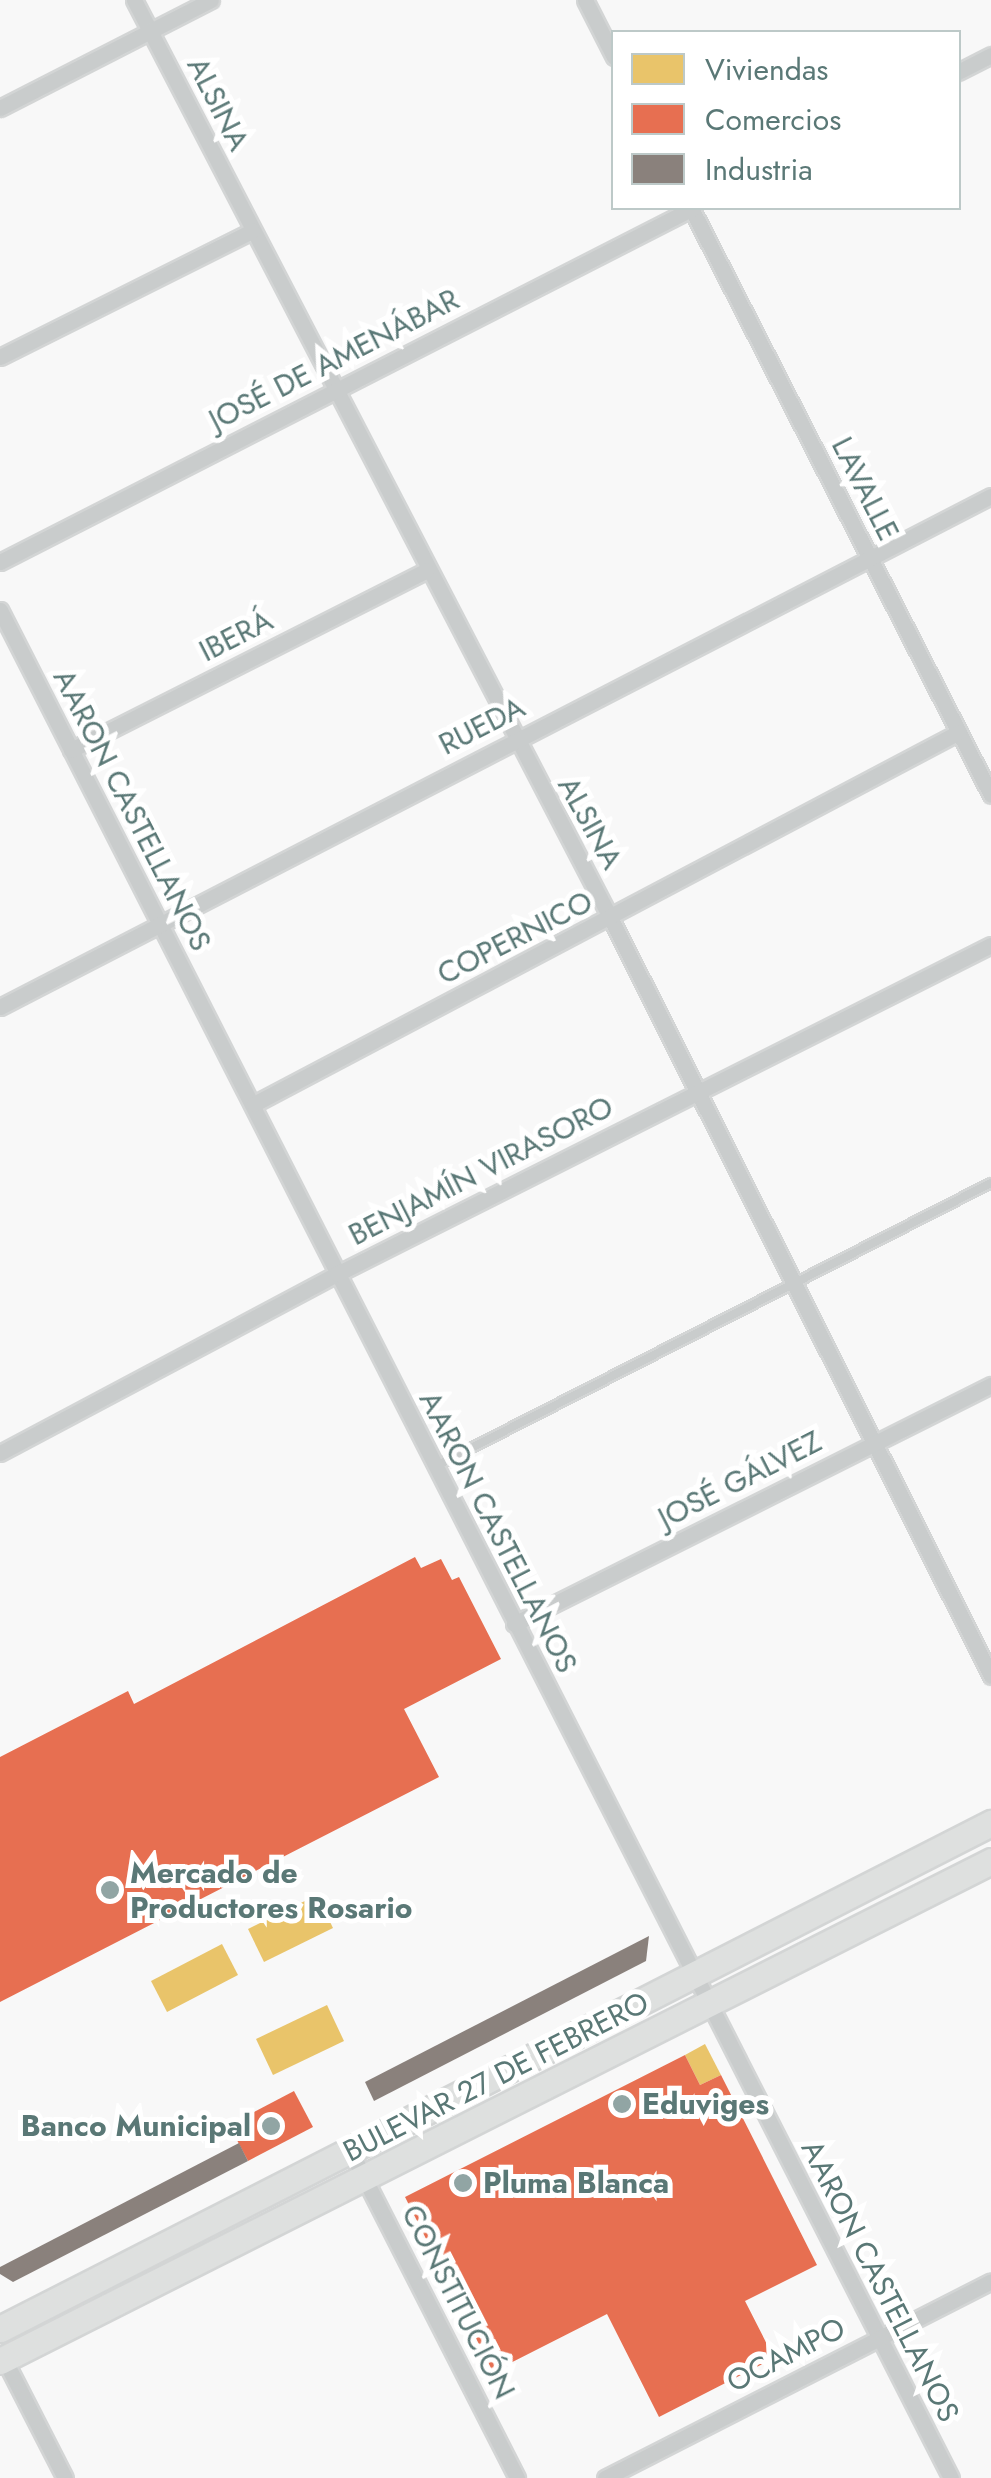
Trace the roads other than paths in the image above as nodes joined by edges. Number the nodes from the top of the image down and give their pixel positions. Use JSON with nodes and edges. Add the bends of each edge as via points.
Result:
{"nodes":[{"id":1,"x":134,"y":0,"type":"edge"},
{"id":2,"x":211,"y":0,"type":"edge"},
{"id":3,"x":584,"y":0,"type":"edge"},
{"id":4,"x":150,"y":31,"type":"junction"},
{"id":5,"x":611,"y":50,"type":"edge"},
{"id":6,"x":991,"y":55,"type":"edge"},
{"id":7,"x":961,"y":70,"type":"edge"},
{"id":8,"x":0,"y":108,"type":"edge"},
{"id":9,"x":688,"y":210,"type":"edge"},
{"id":10,"x":693,"y":210,"type":"edge"},
{"id":11,"x":252,"y":232,"type":"junction"},
{"id":12,"x":0,"y":357,"type":"edge"},
{"id":13,"x":334,"y":391,"type":"junction"},
{"id":14,"x":991,"y":496,"type":"edge"},
{"id":15,"x":870,"y":558,"type":"junction"},
{"id":16,"x":0,"y":562,"type":"edge"},
{"id":17,"x":426,"y":571,"type":"junction"},
{"id":18,"x":0,"y":610,"type":"edge"},
{"id":19,"x":959,"y":732,"type":"junction"},
{"id":20,"x":513,"y":741,"type":"junction"},
{"id":21,"x":71,"y":750,"type":"junction"},
{"id":22,"x":991,"y":795,"type":"edge"},
{"id":23,"x":611,"y":919,"type":"junction"},
{"id":24,"x":159,"y":923,"type":"junction"},
{"id":25,"x":991,"y":945,"type":"edge"},
{"id":26,"x":0,"y":1007,"type":"edge"},
{"id":27,"x":694,"y":1095,"type":"junction"},
{"id":28,"x":254,"y":1104,"type":"junction"},
{"id":29,"x":991,"y":1183,"type":"edge"},
{"id":30,"x":337,"y":1274,"type":"junction"},
{"id":31,"x":791,"y":1285,"type":"junction"},
{"id":32,"x":991,"y":1385,"type":"edge"},
{"id":33,"x":872,"y":1444,"type":"junction"},
{"id":34,"x":0,"y":1453,"type":"edge"},
{"id":35,"x":434,"y":1467,"type":"junction"},
{"id":36,"x":514,"y":1624,"type":"junction"},
{"id":37,"x":991,"y":1676,"type":"edge"},
{"id":38,"x":991,"y":1823,"type":"edge"},
{"id":39,"x":991,"y":1861,"type":"edge"},
{"id":40,"x":692,"y":1975,"type":"junction"},
{"id":41,"x":707,"y":2004,"type":"junction"},
{"id":42,"x":351,"y":2152,"type":"junction"},
{"id":43,"x":364,"y":2177,"type":"junction"},
{"id":44,"x":991,"y":2281,"type":"edge"},
{"id":45,"x":0,"y":2329,"type":"edge"},
{"id":46,"x":879,"y":2338,"type":"junction"},
{"id":47,"x":1,"y":2357,"type":"edge"},
{"id":48,"x":64,"y":2478,"type":"edge"},
{"id":49,"x":517,"y":2478,"type":"edge"},
{"id":50,"x":605,"y":2478,"type":"edge"},
{"id":51,"x":951,"y":2478,"type":"edge"}],
"edges":[{"from":1,"to":4,"type":"street","name":"ALSINA"},
{"from":2,"to":4,"type":"street"},
{"from":3,"to":5,"type":"street"},
{"from":4,"to":8,"type":"street"},
{"from":4,"to":11,"type":"street","name":"ALSINA"},
{"from":6,"to":7,"type":"street"},
{"from":9,"to":13,"type":"street","name":"JOSÉ DE AMENÁBAR"},
{"from":10,"to":15,"type":"street","name":"LAVALLE"},
{"from":11,"to":12,"type":"street"},
{"from":11,"to":13,"type":"street","name":"ALSINA"},
{"from":13,"to":16,"type":"street","name":"JOSÉ DE AMENÁBAR"},
{"from":13,"to":17,"type":"street","name":"ALSINA"},
{"from":14,"to":15,"type":"street","name":"RUEDA"},
{"from":15,"to":19,"type":"street","name":"LAVALLE"},
{"from":15,"to":20,"type":"street","name":"RUEDA"},
{"from":17,"to":20,"type":"street","name":"ALSINA"},
{"from":17,"to":21,"type":"street","name":"IBERÁ"},
{"from":18,"to":21,"type":"street","name":"AARON CASTELLANOS"},
{"from":19,"to":22,"type":"street","name":"LAVALLE"},
{"from":19,"to":23,"type":"street","name":"COPERNICO"},
{"from":20,"to":23,"type":"street","name":"ALSINA"},
{"from":20,"to":24,"type":"street","name":"RUEDA"},
{"from":21,"to":24,"type":"street","name":"AARON CASTELLANOS"},
{"from":23,"to":27,"type":"street","name":"ALSINA"},
{"from":23,"to":28,"type":"street","name":"COPERNICO"},
{"from":24,"to":26,"type":"street","name":"RUEDA"},
{"from":24,"to":28,"type":"street","name":"AARON CASTELLANOS"},
{"from":25,"to":27,"type":"street","name":"BENJAMÍN VIRASORO"},
{"from":27,"to":30,"type":"street","name":"BENJAMÍN VIRASORO"},
{"from":27,"to":31,"type":"street","name":"ALSINA"},
{"from":28,"to":30,"type":"street","name":"AARON CASTELLANOS"},
{"from":29,"to":31,"type":"lane"},
{"from":30,"to":34,"type":"street","name":"BENJAMÍN VIRASORO"},
{"from":30,"to":35,"type":"street","name":"AARON CASTELLANOS"},
{"from":31,"to":33,"type":"street","name":"ALSINA"},
{"from":31,"to":35,"type":"lane"},
{"from":32,"to":33,"type":"street","name":"JOSÉ GÁLVEZ"},
{"from":33,"to":36,"type":"street","name":"JOSÉ GÁLVEZ"},
{"from":33,"to":37,"type":"street","name":"ALSINA"},
{"from":35,"to":36,"type":"street","name":"AARON CASTELLANOS"},
{"from":36,"to":40,"type":"street","name":"AARON CASTELLANOS"},
{"from":38,"to":40,"type":"main road","name":"BULEVAR 27 DE FEBRERO"},
{"from":39,"to":41,"type":"main road","name":"BULEVAR 27 DE FEBRERO"},
{"from":40,"to":41,"type":"street","name":"AARON CASTELLANOS"},
{"from":40,"to":42,"type":"main road","name":"BULEVAR 27 DE FEBRERO"},
{"from":41,"to":43,"type":"main road","name":"BULEVAR 27 DE FEBRERO"},
{"from":41,"to":46,"type":"street","name":"AARON CASTELLANOS"},
{"from":42,"to":43,"type":"street","name":"CONSTITUCIÓN"},
{"from":42,"to":45,"type":"main road","name":"BULEVAR 27 DE FEBRERO"},
{"from":43,"to":47,"type":"main road","name":"BULEVAR 27 DE FEBRERO"},
{"from":43,"to":49,"type":"street","name":"CONSTITUCIÓN"},
{"from":44,"to":46,"type":"street","name":"OCAMPO"},
{"from":46,"to":50,"type":"street","name":"OCAMPO"},
{"from":46,"to":51,"type":"street","name":"AARON CASTELLANOS"},
{"from":47,"to":48,"type":"street"}]}
